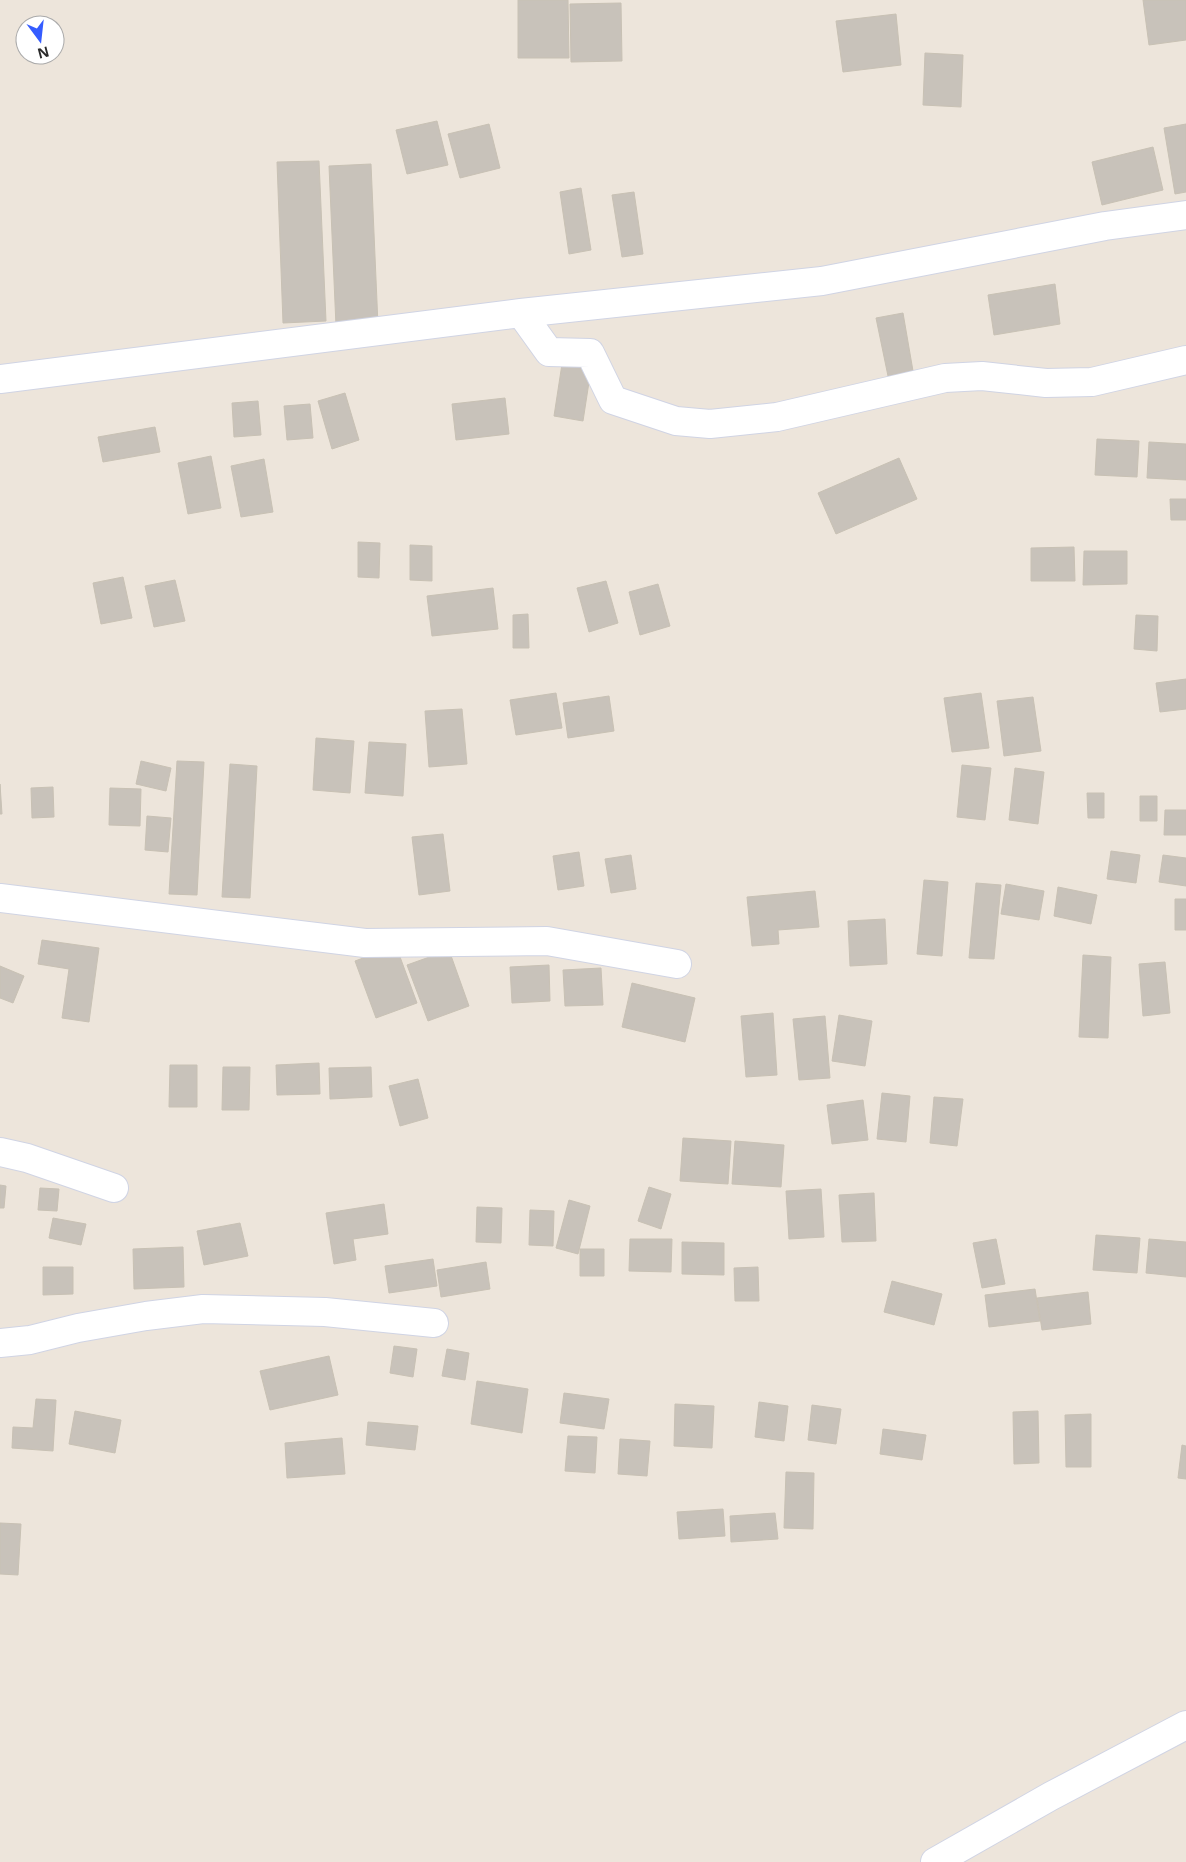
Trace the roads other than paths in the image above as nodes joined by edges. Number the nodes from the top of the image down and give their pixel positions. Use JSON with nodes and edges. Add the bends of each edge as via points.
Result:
{"nodes":[{"id":1,"x":1186,"y":215,"type":"edge"},
{"id":2,"x":521,"y":313,"type":"junction"},
{"id":3,"x":1186,"y":360,"type":"edge"},
{"id":4,"x":0,"y":378,"type":"edge"},
{"id":5,"x":0,"y":898,"type":"edge"},
{"id":6,"x":677,"y":964,"type":"dead end"},
{"id":7,"x":0,"y":1152,"type":"edge"},
{"id":8,"x":114,"y":1188,"type":"dead end"},
{"id":9,"x":434,"y":1323,"type":"dead end"},
{"id":10,"x":0,"y":1343,"type":"edge"},
{"id":11,"x":1186,"y":1725,"type":"edge"},
{"id":12,"x":935,"y":1862,"type":"edge"}],
"edges":[{"from":1,"to":2,"type":"street","via":[[1105,226],[822,281]]},
{"from":2,"to":3,"type":"street","via":[[549,352],[590,353],[613,400],[676,421],[710,424],[777,417],[945,378],[982,376],[1046,383],[1092,382]]},
{"from":2,"to":4,"type":"street"},
{"from":5,"to":6,"type":"street","via":[[365,943],[547,941]]},
{"from":7,"to":8,"type":"street"},
{"from":9,"to":10,"type":"street","via":[[326,1312],[203,1308]]},
{"from":11,"to":12,"type":"street"}]}
